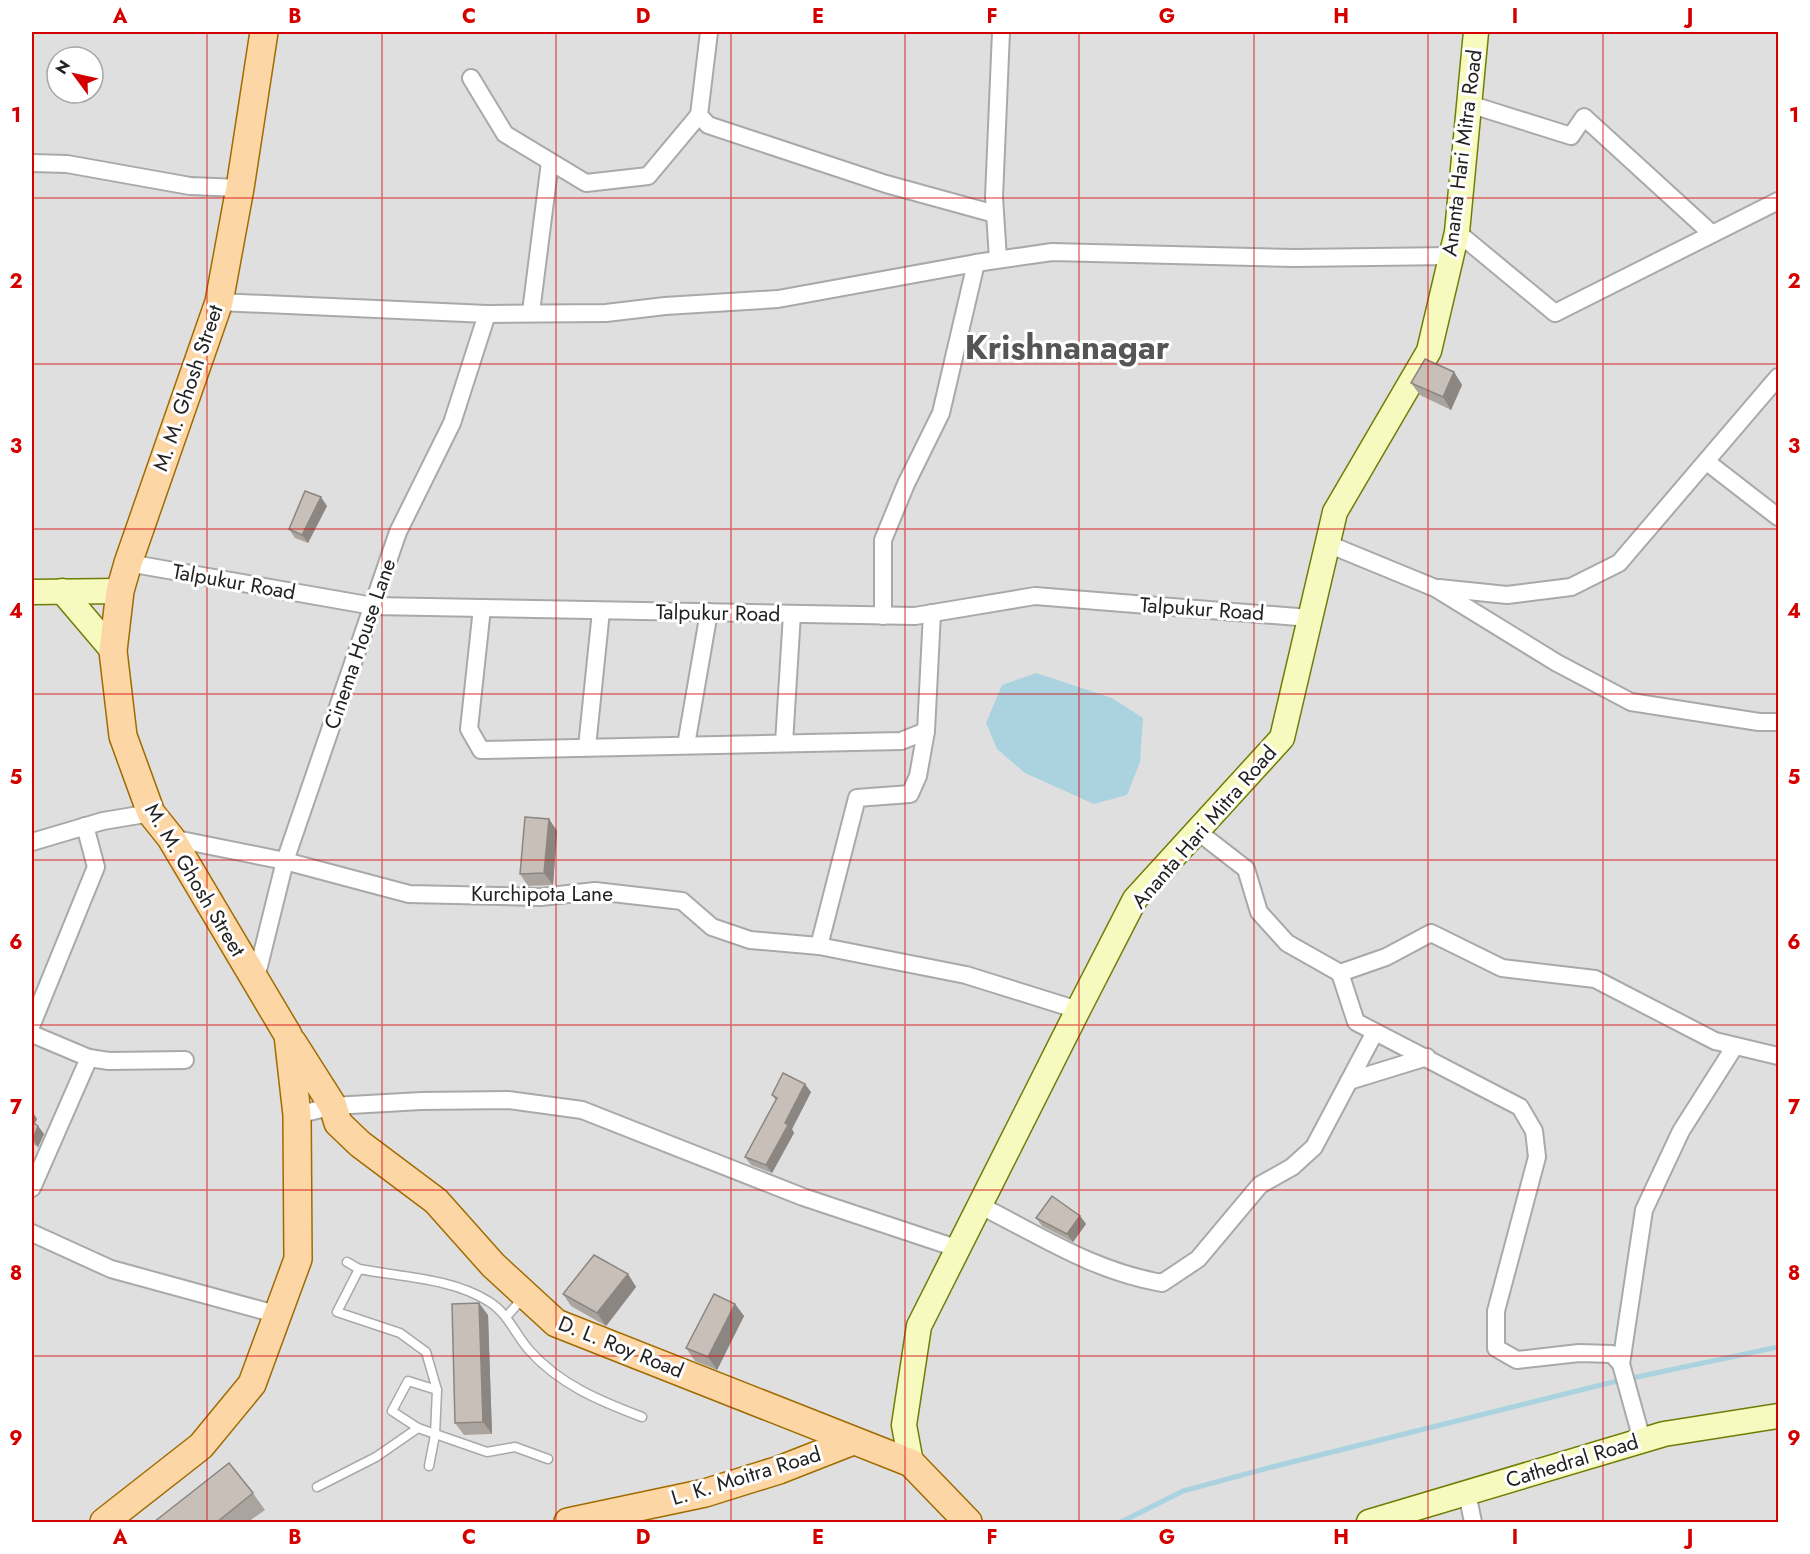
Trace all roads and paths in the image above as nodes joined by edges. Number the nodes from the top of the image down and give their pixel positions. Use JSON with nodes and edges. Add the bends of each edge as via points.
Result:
{"nodes":[{"id":1,"x":264,"y":32,"type":"edge"},
{"id":2,"x":709,"y":32,"type":"edge"},
{"id":3,"x":1001,"y":32,"type":"edge"},
{"id":4,"x":1476,"y":32,"type":"edge"},
{"id":5,"x":471,"y":78,"type":"dead end"},
{"id":6,"x":1469,"y":104,"type":"junction"},
{"id":7,"x":699,"y":115,"type":"junction"},
{"id":8,"x":550,"y":162,"type":"junction"},
{"id":9,"x":32,"y":163,"type":"edge"},
{"id":10,"x":240,"y":188,"type":"junction"},
{"id":11,"x":1779,"y":201,"type":"edge"},
{"id":12,"x":995,"y":214,"type":"junction"},
{"id":13,"x":1712,"y":234,"type":"junction"},
{"id":14,"x":1455,"y":244,"type":"junction"},
{"id":15,"x":998,"y":259,"type":"junction"},
{"id":16,"x":976,"y":262,"type":"junction"},
{"id":17,"x":219,"y":302,"type":"junction"},
{"id":18,"x":531,"y":312,"type":"junction"},
{"id":19,"x":487,"y":314,"type":"junction"},
{"id":20,"x":1779,"y":377,"type":"edge"},
{"id":21,"x":1707,"y":462,"type":"junction"},
{"id":22,"x":1779,"y":517,"type":"edge"},
{"id":23,"x":1328,"y":544,"type":"junction"},
{"id":24,"x":128,"y":563,"type":"junction"},
{"id":25,"x":1435,"y":588,"type":"junction"},
{"id":26,"x":62,"y":591,"type":"junction"},
{"id":27,"x":120,"y":591,"type":"junction"},
{"id":28,"x":32,"y":592,"type":"edge"},
{"id":29,"x":372,"y":606,"type":"junction"},
{"id":30,"x":482,"y":608,"type":"junction"},
{"id":31,"x":601,"y":610,"type":"junction"},
{"id":32,"x":709,"y":612,"type":"junction"},
{"id":33,"x":932,"y":613,"type":"junction"},
{"id":34,"x":792,"y":614,"type":"junction"},
{"id":35,"x":883,"y":616,"type":"junction"},
{"id":36,"x":1310,"y":618,"type":"junction"},
{"id":37,"x":113,"y":651,"type":"junction"},
{"id":38,"x":1779,"y":722,"type":"edge"},
{"id":39,"x":926,"y":731,"type":"junction"},
{"id":40,"x":784,"y":743,"type":"junction"},
{"id":41,"x":686,"y":745,"type":"junction"},
{"id":42,"x":586,"y":747,"type":"junction"},
{"id":43,"x":151,"y":813,"type":"junction"},
{"id":44,"x":85,"y":826,"type":"junction"},
{"id":45,"x":1197,"y":831,"type":"junction"},
{"id":46,"x":171,"y":838,"type":"junction"},
{"id":47,"x":32,"y":842,"type":"edge"},
{"id":48,"x":285,"y":861,"type":"junction"},
{"id":49,"x":819,"y":946,"type":"junction"},
{"id":50,"x":1340,"y":973,"type":"junction"},
{"id":51,"x":255,"y":982,"type":"junction"},
{"id":52,"x":1078,"y":1010,"type":"junction"},
{"id":53,"x":32,"y":1024,"type":"edge"},
{"id":54,"x":1375,"y":1032,"type":"junction"},
{"id":55,"x":32,"y":1034,"type":"edge"},
{"id":56,"x":288,"y":1035,"type":"junction"},
{"id":57,"x":1735,"y":1046,"type":"junction"},
{"id":58,"x":1779,"y":1056,"type":"edge"},
{"id":59,"x":1427,"y":1057,"type":"junction"},
{"id":60,"x":89,"y":1058,"type":"junction"},
{"id":61,"x":185,"y":1060,"type":"dead end"},
{"id":62,"x":1349,"y":1081,"type":"junction"},
{"id":63,"x":333,"y":1106,"type":"junction"},
{"id":64,"x":297,"y":1115,"type":"junction"},
{"id":65,"x":32,"y":1188,"type":"edge"},
{"id":66,"x":979,"y":1205,"type":"junction"},
{"id":67,"x":32,"y":1233,"type":"edge"},
{"id":68,"x":956,"y":1248,"type":"junction"},
{"id":69,"x":347,"y":1262,"type":"dead end"},
{"id":70,"x":359,"y":1269,"type":"junction"},
{"id":71,"x":525,"y":1295,"type":"junction"},
{"id":72,"x":279,"y":1315,"type":"junction"},
{"id":73,"x":506,"y":1317,"type":"junction"},
{"id":74,"x":1621,"y":1364,"type":"junction"},
{"id":75,"x":437,"y":1389,"type":"junction"},
{"id":76,"x":642,"y":1416,"type":"dead end"},
{"id":77,"x":1779,"y":1416,"type":"edge"},
{"id":78,"x":418,"y":1428,"type":"junction"},
{"id":79,"x":435,"y":1435,"type":"junction"},
{"id":80,"x":1642,"y":1440,"type":"junction"},
{"id":81,"x":853,"y":1441,"type":"junction"},
{"id":82,"x":548,"y":1459,"type":"dead end"},
{"id":83,"x":911,"y":1463,"type":"junction"},
{"id":84,"x":429,"y":1466,"type":"dead end"},
{"id":85,"x":317,"y":1487,"type":"dead end"},
{"id":86,"x":1467,"y":1493,"type":"junction"},
{"id":87,"x":104,"y":1522,"type":"edge"},
{"id":88,"x":568,"y":1522,"type":"edge"},
{"id":89,"x":968,"y":1522,"type":"edge"},
{"id":90,"x":1369,"y":1522,"type":"edge"},
{"id":91,"x":1473,"y":1522,"type":"edge"}],
"edges":[{"from":1,"to":10,"type":"main road","name":"M. M. Ghosh Street"},
{"from":2,"to":7,"type":"street"},
{"from":3,"to":12,"type":"street"},
{"from":4,"to":6,"type":"main road","name":"Ananta Hari Mitra Road"},
{"from":5,"to":8,"type":"street","via":[[505,134]]},
{"from":6,"to":13,"type":"street","via":[[1571,136],[1584,117]]},
{"from":6,"to":14,"type":"main road","name":"Ananta Hari Mitra Road"},
{"from":7,"to":8,"type":"street","via":[[648,176],[586,183]]},
{"from":7,"to":12,"type":"street","via":[[708,125],[886,184]]},
{"from":8,"to":18,"type":"street"},
{"from":9,"to":10,"type":"street","via":[[67,164],[190,186]]},
{"from":10,"to":17,"type":"main road","name":"M. M. Ghosh Street"},
{"from":11,"to":13,"type":"street"},
{"from":12,"to":15,"type":"street"},
{"from":13,"to":14,"type":"street","via":[[1555,314]]},
{"from":14,"to":15,"type":"street","via":[[1295,258],[1052,252]]},
{"from":14,"to":23,"type":"main road","name":"Ananta Hari Mitra Road","via":[[1429,351],[1335,512]]},
{"from":15,"to":16,"type":"street"},
{"from":16,"to":18,"type":"street","via":[[778,300],[606,313]]},
{"from":16,"to":35,"type":"street","via":[[941,413],[883,540]]},
{"from":17,"to":19,"type":"street"},
{"from":17,"to":24,"type":"main road","name":"M. M. Ghosh Street"},
{"from":18,"to":19,"type":"street"},
{"from":19,"to":29,"type":"street","name":"Cinema House Lane","via":[[452,423],[398,532]]},
{"from":20,"to":21,"type":"street"},
{"from":21,"to":22,"type":"street"},
{"from":21,"to":25,"type":"street","via":[[1619,563],[1571,587],[1507,595]]},
{"from":23,"to":25,"type":"street"},
{"from":23,"to":36,"type":"main road","name":"Ananta Hari Mitra Road"},
{"from":24,"to":27,"type":"main road","name":"M. M. Ghosh Street"},
{"from":24,"to":29,"type":"street","name":"Talpukur Road"},
{"from":25,"to":38,"type":"street","via":[[1557,663],[1631,702]]},
{"from":26,"to":27,"type":"main road"},
{"from":26,"to":28,"type":"main road"},
{"from":26,"to":37,"type":"main road"},
{"from":27,"to":37,"type":"main road","name":"M. M. Ghosh Street"},
{"from":29,"to":30,"type":"street","name":"Talpukur Road"},
{"from":29,"to":48,"type":"street","name":"Cinema House Lane"},
{"from":30,"to":31,"type":"street","name":"Talpukur Road"},
{"from":30,"to":42,"type":"street","via":[[469,729],[481,750]]},
{"from":31,"to":32,"type":"street","name":"Talpukur Road"},
{"from":31,"to":42,"type":"street"},
{"from":32,"to":34,"type":"street","name":"Talpukur Road"},
{"from":32,"to":41,"type":"street"},
{"from":33,"to":35,"type":"street","name":"Talpukur Road"},
{"from":33,"to":36,"type":"street","name":"Talpukur Road","via":[[1035,596]]},
{"from":33,"to":39,"type":"street"},
{"from":34,"to":35,"type":"street","name":"Talpukur Road"},
{"from":34,"to":40,"type":"street"},
{"from":36,"to":45,"type":"main road","name":"Ananta Hari Mitra Road","via":[[1282,738]]},
{"from":37,"to":43,"type":"main road","name":"M. M. Ghosh Street","via":[[123,736]]},
{"from":39,"to":40,"type":"street","via":[[901,741]]},
{"from":39,"to":49,"type":"street","via":[[918,776],[910,794],[857,798]]},
{"from":40,"to":41,"type":"street"},
{"from":41,"to":42,"type":"street"},
{"from":43,"to":44,"type":"street"},
{"from":43,"to":46,"type":"main road","name":"M. M. Ghosh Street"},
{"from":44,"to":47,"type":"street"},
{"from":44,"to":53,"type":"street","via":[[96,867]]},
{"from":45,"to":50,"type":"street","via":[[1246,869],[1259,912],[1287,943]]},
{"from":45,"to":52,"type":"main road","name":"Ananta Hari Mitra Road","via":[[1135,899]]},
{"from":46,"to":48,"type":"street","name":"Kurchipota Lane"},
{"from":46,"to":51,"type":"main road","name":"M. M. Ghosh Street"},
{"from":48,"to":49,"type":"street","name":"Kurchipota Lane","via":[[409,894],[541,897],[595,891],[682,901],[712,927],[750,940]]},
{"from":48,"to":51,"type":"street","name":"Cinema House Lane"},
{"from":49,"to":52,"type":"street","name":"Kurchipota Lane","via":[[966,975]]},
{"from":50,"to":54,"type":"street","via":[[1356,1022]]},
{"from":50,"to":57,"type":"street","via":[[1386,957],[1431,933],[1502,968],[1595,979],[1715,1041]]},
{"from":51,"to":56,"type":"main road","name":"M. M. Ghosh Street"},
{"from":52,"to":66,"type":"main road","name":"Ananta Hari Mitra Road"},
{"from":54,"to":59,"type":"street"},
{"from":54,"to":62,"type":"street"},
{"from":55,"to":60,"type":"street"},
{"from":56,"to":63,"type":"main road","name":"D. L. Roy Road"},
{"from":56,"to":64,"type":"main road","name":"M. M. Ghosh Street"},
{"from":57,"to":58,"type":"street"},
{"from":57,"to":74,"type":"street","via":[[1681,1131],[1644,1210]]},
{"from":59,"to":62,"type":"street"},
{"from":59,"to":74,"type":"street","via":[[1520,1107],[1534,1131],[1537,1157],[1496,1311],[1496,1348],[1516,1360],[1579,1353],[1612,1354]]},
{"from":60,"to":61,"type":"street"},
{"from":60,"to":65,"type":"street"},
{"from":62,"to":66,"type":"street","via":[[1314,1147],[1292,1167],[1260,1185],[1198,1259],[1162,1283],[1131,1278],[1065,1252]]},
{"from":63,"to":64,"type":"street"},
{"from":63,"to":68,"type":"street","via":[[508,1100],[582,1110],[803,1197]]},
{"from":63,"to":71,"type":"main road","name":"D. L. Roy Road","via":[[338,1123],[436,1201]]},
{"from":64,"to":72,"type":"main road","name":"M. M. Ghosh Street","via":[[298,1259]]},
{"from":66,"to":68,"type":"main road","name":"Ananta Hari Mitra Road"},
{"from":67,"to":72,"type":"street","via":[[111,1269]]},
{"from":68,"to":83,"type":"main road","name":"Ananta Hari Mitra Road","via":[[919,1326],[904,1425]]},
{"from":69,"to":70,"type":"lane"},
{"from":70,"to":73,"type":"lane","via":[[465,1289],[489,1301]]},
{"from":70,"to":75,"type":"lane","via":[[337,1312],[400,1333],[426,1352]]},
{"from":71,"to":73,"type":"lane"},
{"from":71,"to":81,"type":"main road","name":"D. L. Roy Road","via":[[556,1323]]},
{"from":72,"to":87,"type":"main road","name":"M. M. Ghosh Street","via":[[252,1384],[201,1446]]},
{"from":73,"to":76,"type":"lane","via":[[530,1350],[573,1388]]},
{"from":74,"to":80,"type":"street"},
{"from":75,"to":78,"type":"lane","via":[[408,1381],[392,1411]]},
{"from":75,"to":79,"type":"lane"},
{"from":77,"to":80,"type":"main road","name":"Cathedral Road"},
{"from":78,"to":79,"type":"lane"},
{"from":78,"to":85,"type":"lane","via":[[376,1457]]},
{"from":79,"to":82,"type":"lane","via":[[487,1452],[515,1447]]},
{"from":79,"to":84,"type":"lane"},
{"from":80,"to":86,"type":"main road","name":"Cathedral Road"},
{"from":81,"to":83,"type":"main road","name":"D. L. Roy Road"},
{"from":81,"to":88,"type":"main road","name":"L. K. Moitra Road","via":[[705,1493]]},
{"from":83,"to":89,"type":"main road","name":"D. L. Roy Road"},
{"from":86,"to":90,"type":"main road","name":"Cathedral Road"},
{"from":86,"to":91,"type":"street"}]}
